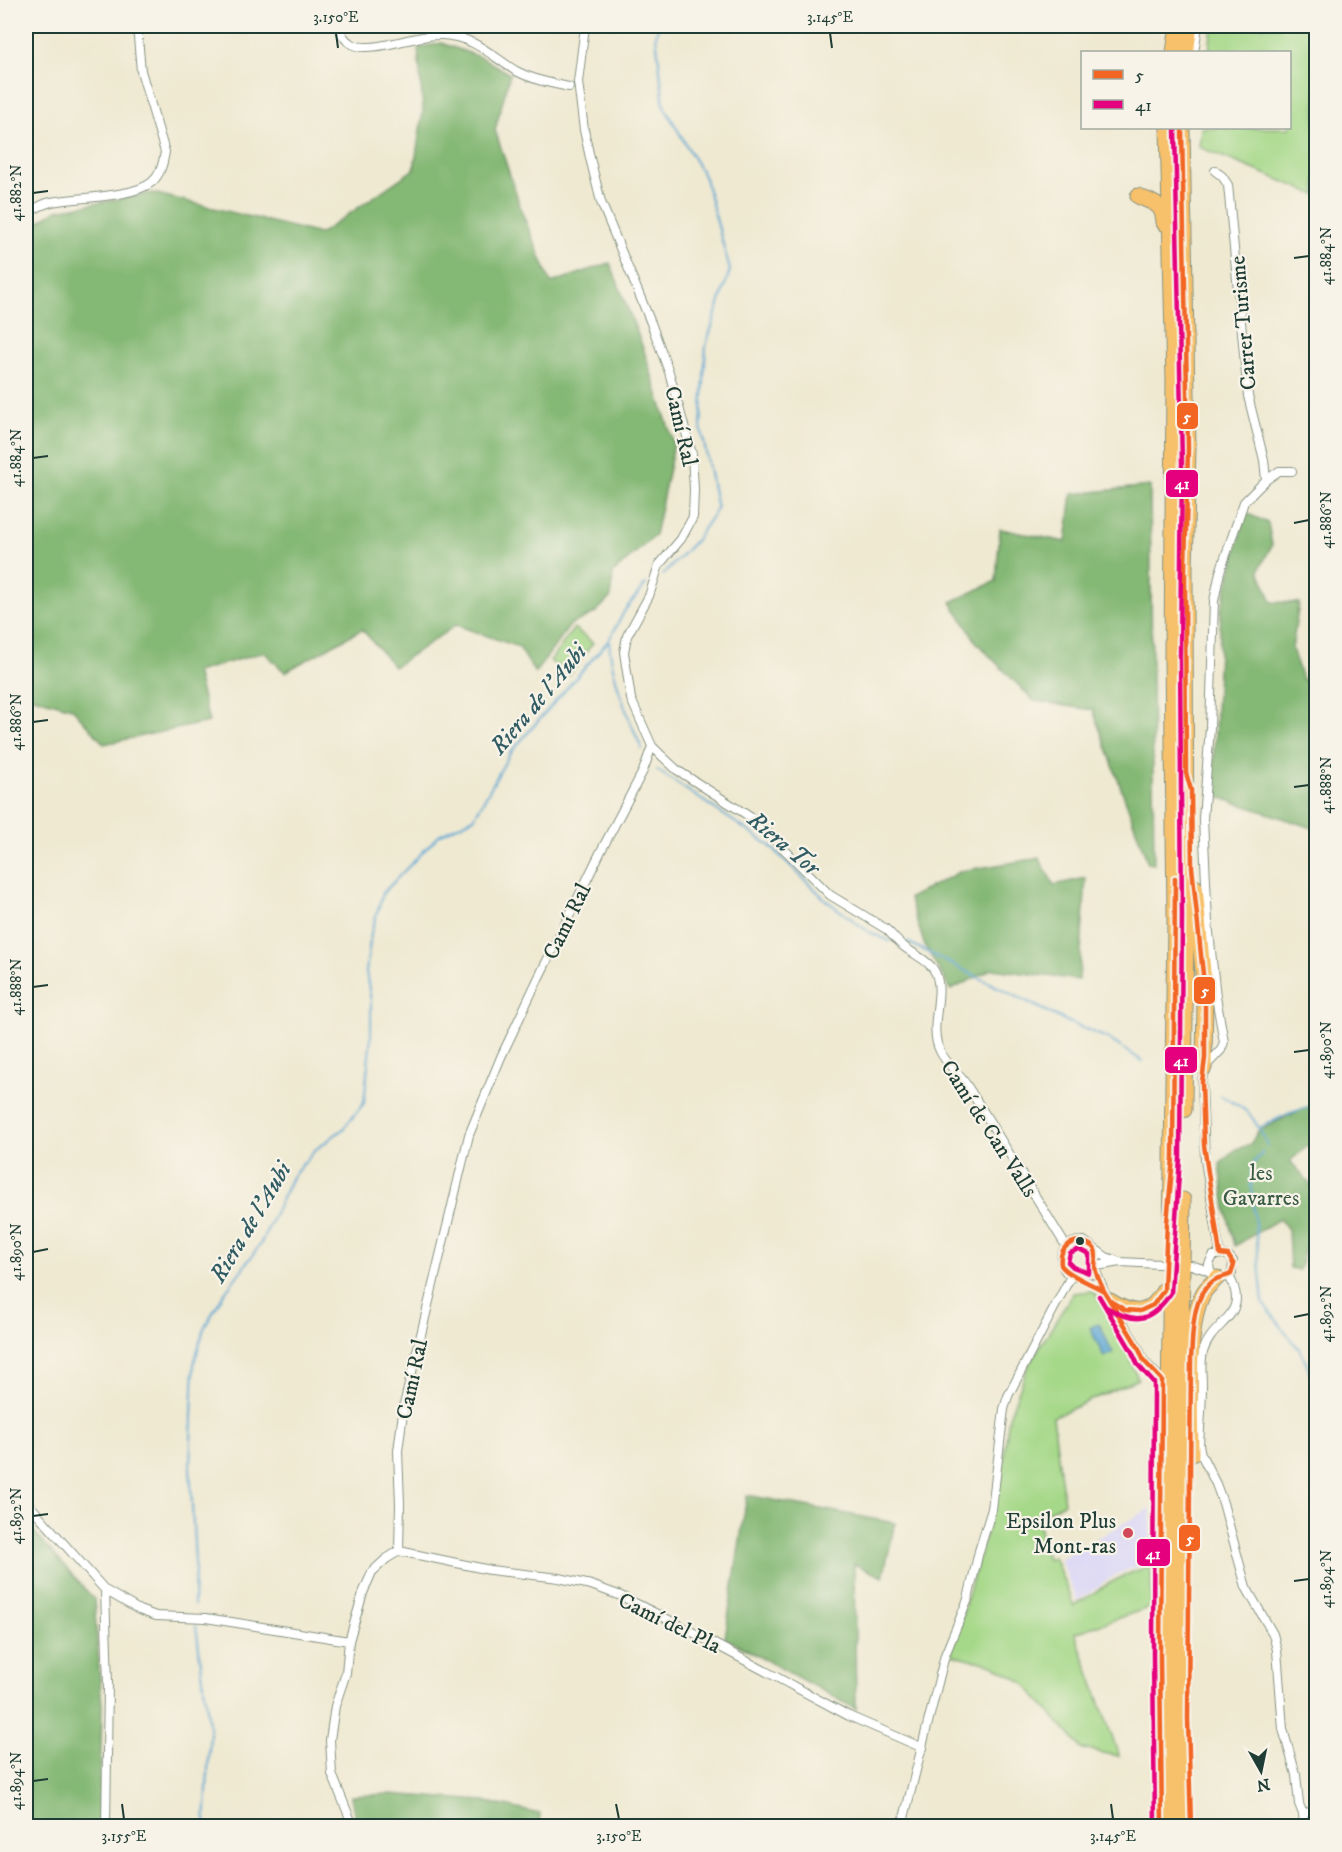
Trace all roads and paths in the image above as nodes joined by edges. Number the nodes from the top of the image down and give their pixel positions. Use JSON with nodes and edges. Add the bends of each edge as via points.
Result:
{"nodes":[{"id":1,"x":137,"y":26,"type":"edge"},
{"id":2,"x":338,"y":26,"type":"edge"},
{"id":3,"x":585,"y":26,"type":"edge"},
{"id":4,"x":1178,"y":26,"type":"edge"},
{"id":5,"x":1190,"y":26,"type":"edge"},
{"id":6,"x":1198,"y":26,"type":"edge"},
{"id":7,"x":1174,"y":51,"type":"edge"},
{"id":8,"x":1186,"y":51,"type":"edge"},
{"id":9,"x":1194,"y":51,"type":"edge"},
{"id":10,"x":569,"y":87,"type":"dead end"},
{"id":11,"x":1163,"y":129,"type":"edge"},
{"id":12,"x":1168,"y":129,"type":"edge"},
{"id":13,"x":1182,"y":129,"type":"edge"},
{"id":14,"x":1189,"y":129,"type":"edge"},
{"id":15,"x":1215,"y":171,"type":"dead end"},
{"id":16,"x":1188,"y":172,"type":"joint"},
{"id":17,"x":26,"y":214,"type":"edge"},
{"id":18,"x":1174,"y":358,"type":"junction"},
{"id":19,"x":1188,"y":448,"type":"junction"},
{"id":20,"x":1292,"y":471,"type":"dead end"},
{"id":21,"x":1266,"y":480,"type":"junction"},
{"id":22,"x":652,"y":747,"type":"junction"},
{"id":23,"x":1186,"y":773,"type":"junction"},
{"id":24,"x":1205,"y":1047,"type":"junction"},
{"id":25,"x":1221,"y":1050,"type":"junction"},
{"id":26,"x":1204,"y":1068,"type":"junction"},
{"id":27,"x":1173,"y":1158,"type":"junction"},
{"id":28,"x":1066,"y":1246,"type":"junction"},
{"id":29,"x":1095,"y":1249,"type":"junction"},
{"id":30,"x":1220,"y":1254,"type":"junction"},
{"id":31,"x":1210,"y":1260,"type":"junction"},
{"id":32,"x":1120,"y":1262,"type":"junction"},
{"id":33,"x":1160,"y":1264,"type":"dead end"},
{"id":34,"x":1096,"y":1268,"type":"junction"},
{"id":35,"x":1219,"y":1275,"type":"junction"},
{"id":36,"x":1071,"y":1276,"type":"junction"},
{"id":37,"x":1080,"y":1278,"type":"junction"},
{"id":38,"x":1164,"y":1290,"type":"junction"},
{"id":39,"x":1107,"y":1296,"type":"junction"},
{"id":40,"x":1162,"y":1380,"type":"junction"},
{"id":41,"x":26,"y":1501,"type":"edge"},
{"id":42,"x":399,"y":1551,"type":"junction"},
{"id":43,"x":105,"y":1590,"type":"junction"},
{"id":44,"x":349,"y":1641,"type":"junction"},
{"id":45,"x":923,"y":1748,"type":"junction"},
{"id":46,"x":1317,"y":1810,"type":"edge"},
{"id":47,"x":1303,"y":1814,"type":"junction"},
{"id":48,"x":106,"y":1827,"type":"edge"},
{"id":49,"x":353,"y":1827,"type":"edge"},
{"id":50,"x":902,"y":1827,"type":"edge"},
{"id":51,"x":1162,"y":1827,"type":"edge"},
{"id":52,"x":1170,"y":1827,"type":"edge"},
{"id":53,"x":1180,"y":1827,"type":"edge"},
{"id":54,"x":1191,"y":1827,"type":"edge"},
{"id":55,"x":1304,"y":1827,"type":"edge"}],
"edges":[{"from":1,"to":17,"type":"street","via":[[141,70],[165,152],[163,166],[153,181],[139,189],[48,202]]},
{"from":2,"to":10,"type":"street","via":[[352,44],[367,48],[422,35],[465,38],[531,78]]},
{"from":3,"to":22,"type":"street","name":"Camí Ral","via":[[578,82],[584,130],[601,202],[669,372],[692,454],[693,517],[659,566],[649,596],[627,636],[624,652],[631,699]]},
{"from":4,"to":7,"type":"highway"},
{"from":5,"to":8,"type":"highway"},
{"from":6,"to":9,"type":"street"},
{"from":11,"to":18,"type":"highway","via":[[1161,182],[1156,191],[1138,196],[1155,202],[1163,214],[1167,326]]},
{"from":12,"to":18,"type":"highway"},
{"from":13,"to":19,"type":"highway"},
{"from":14,"to":16,"type":"street"},
{"from":15,"to":21,"type":"street","name":"Carrer Turisme","via":[[1228,185],[1248,396]]},
{"from":16,"to":19,"type":"highway","via":[[1192,344]]},
{"from":18,"to":27,"type":"highway"},
{"from":19,"to":23,"type":"highway"},
{"from":20,"to":21,"type":"street","via":[[1279,471]]},
{"from":21,"to":25,"type":"street","via":[[1244,502],[1214,601],[1203,819],[1208,922],[1224,1042]]},
{"from":22,"to":28,"type":"street","name":"Camí de Can Valls","via":[[677,770],[755,820],[830,895],[886,929],[928,963],[935,972],[938,995],[934,1027],[940,1053],[967,1085]]},
{"from":22,"to":42,"type":"street","name":"Camí Ral","via":[[644,771],[501,1057],[469,1135],[404,1405],[398,1451]]},
{"from":23,"to":24,"type":"highway","via":[[1191,790],[1192,867],[1205,994]]},
{"from":23,"to":53,"type":"highway"},
{"from":24,"to":25,"type":"street","via":[[1209,1051]]},
{"from":24,"to":26,"type":"highway"},
{"from":25,"to":26,"type":"street"},
{"from":26,"to":30,"type":"street","via":[[1204,1145]]},
{"from":27,"to":38,"type":"highway"},
{"from":27,"to":52,"type":"highway","via":[[1168,1430]]},
{"from":28,"to":29,"type":"street","via":[[1080,1241]]},
{"from":28,"to":36,"type":"street","via":[[1060,1260]]},
{"from":29,"to":32,"type":"street"},
{"from":29,"to":34,"type":"street"},
{"from":30,"to":31,"type":"street"},
{"from":30,"to":35,"type":"street","via":[[1228,1255],[1234,1269]]},
{"from":31,"to":35,"type":"street"},
{"from":31,"to":35,"type":"street","via":[[1191,1265]]},
{"from":32,"to":33,"type":"street"},
{"from":32,"to":34,"type":"street"},
{"from":34,"to":37,"type":"street"},
{"from":34,"to":39,"type":"street"},
{"from":35,"to":47,"type":"street","via":[[1235,1287],[1238,1298],[1204,1349],[1200,1364],[1199,1445],[1223,1503],[1246,1587],[1273,1634],[1283,1729]]},
{"from":35,"to":54,"type":"highway","via":[[1204,1292],[1197,1310],[1191,1359]]},
{"from":36,"to":37,"type":"street"},
{"from":36,"to":45,"type":"street","via":[[1008,1396],[992,1509],[968,1599],[945,1655]]},
{"from":37,"to":39,"type":"street"},
{"from":38,"to":39,"type":"highway","via":[[1153,1305],[1140,1311],[1125,1310]]},
{"from":38,"to":40,"type":"highway"},
{"from":39,"to":40,"type":"street","via":[[1144,1361]]},
{"from":40,"to":51,"type":"street"},
{"from":41,"to":43,"type":"street"},
{"from":42,"to":44,"type":"street","via":[[372,1572]]},
{"from":42,"to":45,"type":"street","name":"Camí del Pla","via":[[490,1570],[559,1578],[621,1596],[849,1716]]},
{"from":43,"to":44,"type":"street","via":[[156,1616],[206,1618]]},
{"from":43,"to":48,"type":"street"},
{"from":44,"to":49,"type":"street","via":[[346,1673],[335,1706],[330,1740],[332,1774]]},
{"from":45,"to":50,"type":"street"},
{"from":46,"to":47,"type":"street"},
{"from":47,"to":55,"type":"street"}]}
